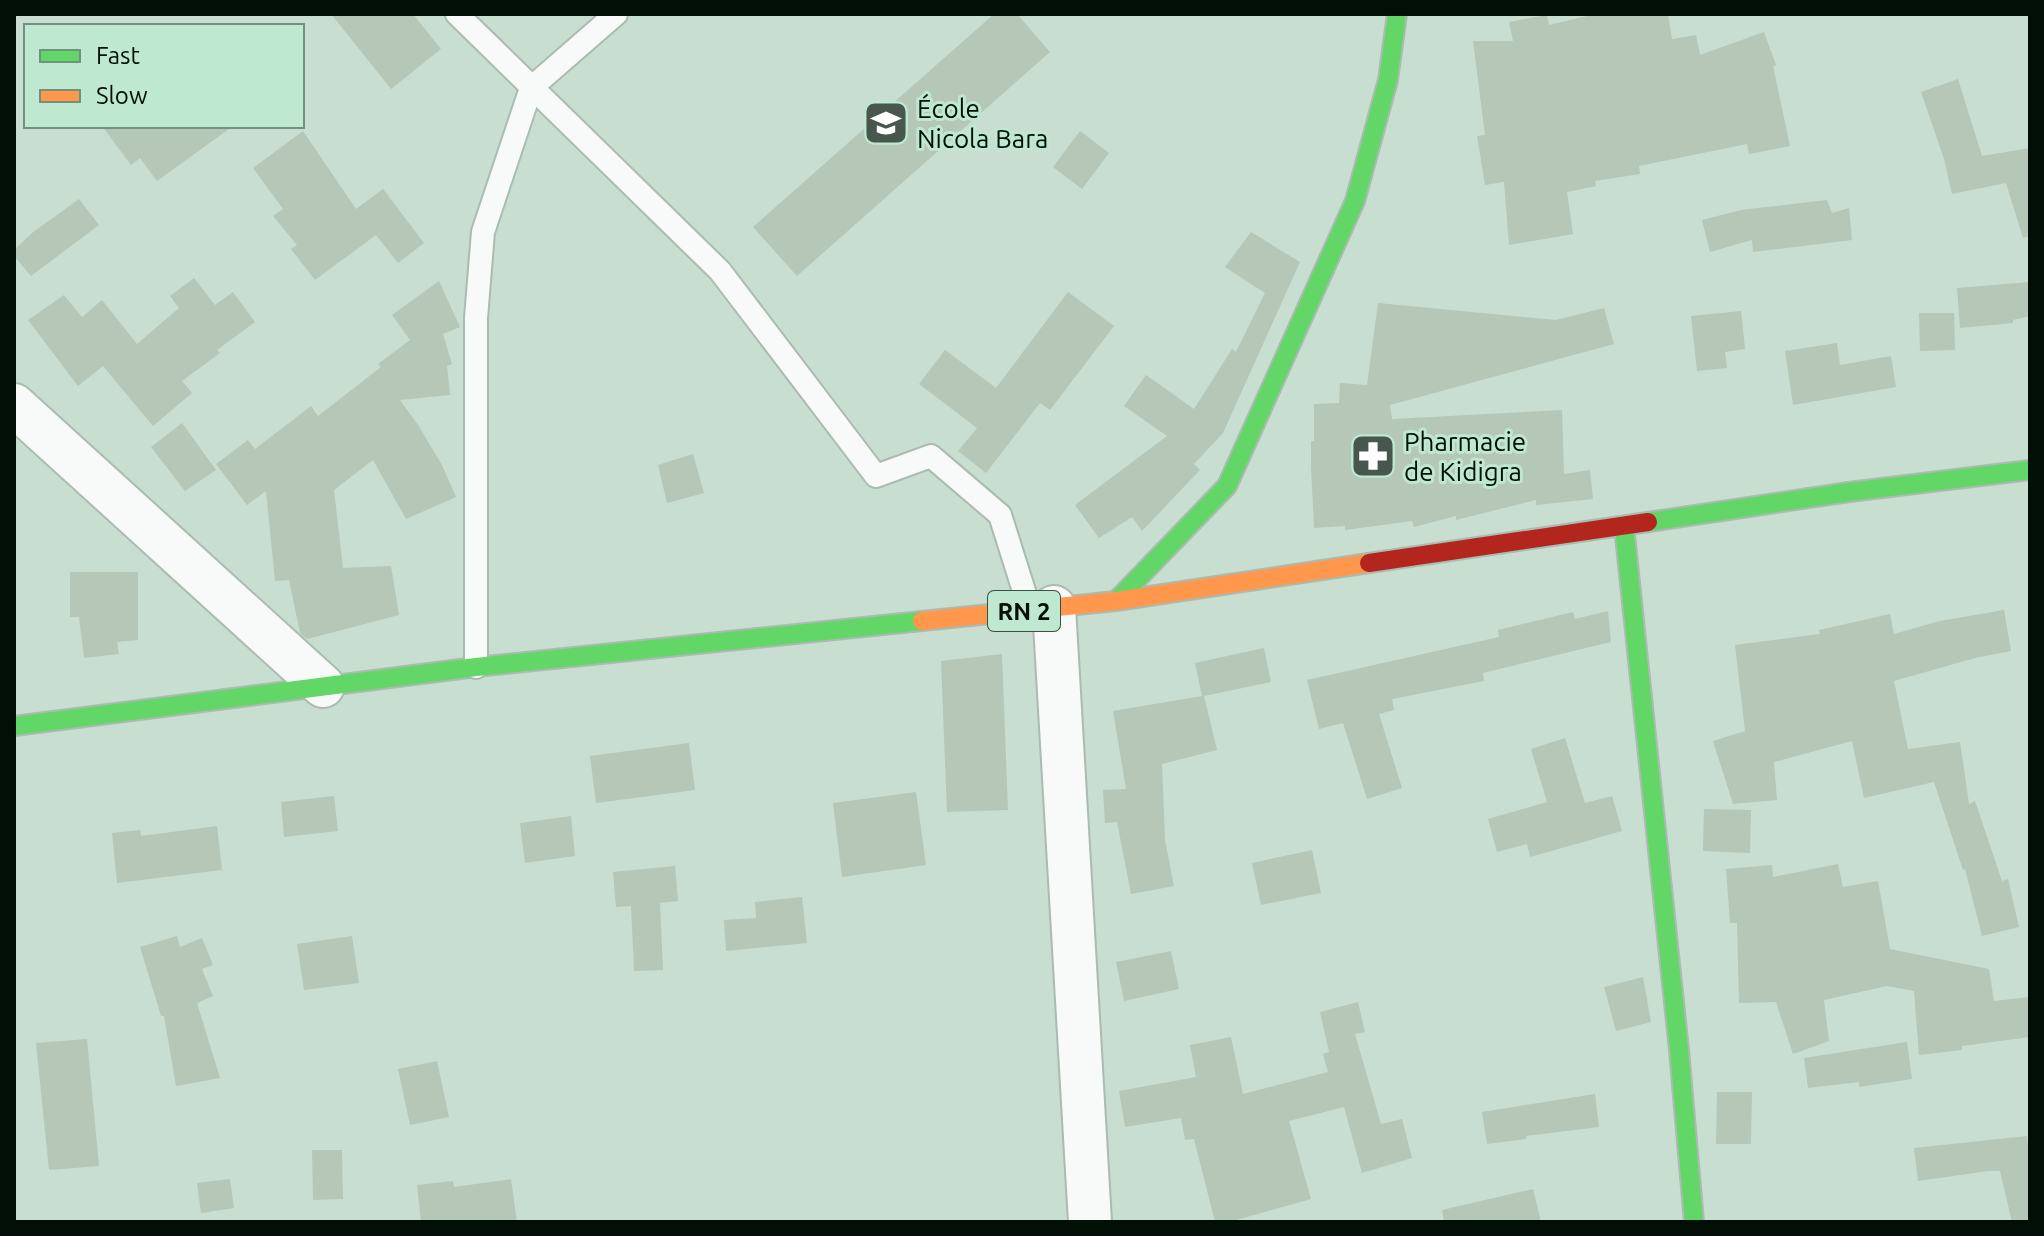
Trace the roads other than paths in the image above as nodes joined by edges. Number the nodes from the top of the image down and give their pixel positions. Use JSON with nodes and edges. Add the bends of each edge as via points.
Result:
{"nodes":[{"id":1,"x":457,"y":14,"type":"edge"},
{"id":2,"x":616,"y":14,"type":"edge"},
{"id":3,"x":1397,"y":14,"type":"edge"},
{"id":4,"x":531,"y":88,"type":"junction"},
{"id":5,"x":14,"y":405,"type":"edge"},
{"id":6,"x":2030,"y":470,"type":"edge"},
{"id":7,"x":1624,"y":526,"type":"junction"},
{"id":8,"x":1116,"y":601,"type":"junction"},
{"id":9,"x":1042,"y":608,"type":"junction"},
{"id":10,"x":476,"y":667,"type":"junction"},
{"id":11,"x":323,"y":686,"type":"junction"},
{"id":12,"x":14,"y":726,"type":"edge"},
{"id":13,"x":1090,"y":1222,"type":"edge"},
{"id":14,"x":1694,"y":1222,"type":"edge"}],
"edges":[{"from":1,"to":4,"type":"lane"},
{"from":2,"to":4,"type":"lane"},
{"from":3,"to":8,"type":"main road","via":[[1388,80],[1355,201],[1227,486]]},
{"from":4,"to":9,"type":"lane","via":[[720,271],[876,476],[931,456],[1000,515]]},
{"from":4,"to":10,"type":"lane","via":[[483,232],[476,318]]},
{"from":5,"to":11,"type":"street"},
{"from":6,"to":7,"type":"main road","number":"RN 2"},
{"from":7,"to":8,"type":"main road","number":"RN 2"},
{"from":7,"to":14,"type":"main road"},
{"from":8,"to":9,"type":"main road","number":"RN 2"},
{"from":9,"to":10,"type":"main road","number":"RN 2"},
{"from":9,"to":13,"type":"street"},
{"from":10,"to":11,"type":"main road","number":"RN 2"},
{"from":11,"to":12,"type":"main road","number":"RN 2"}]}
